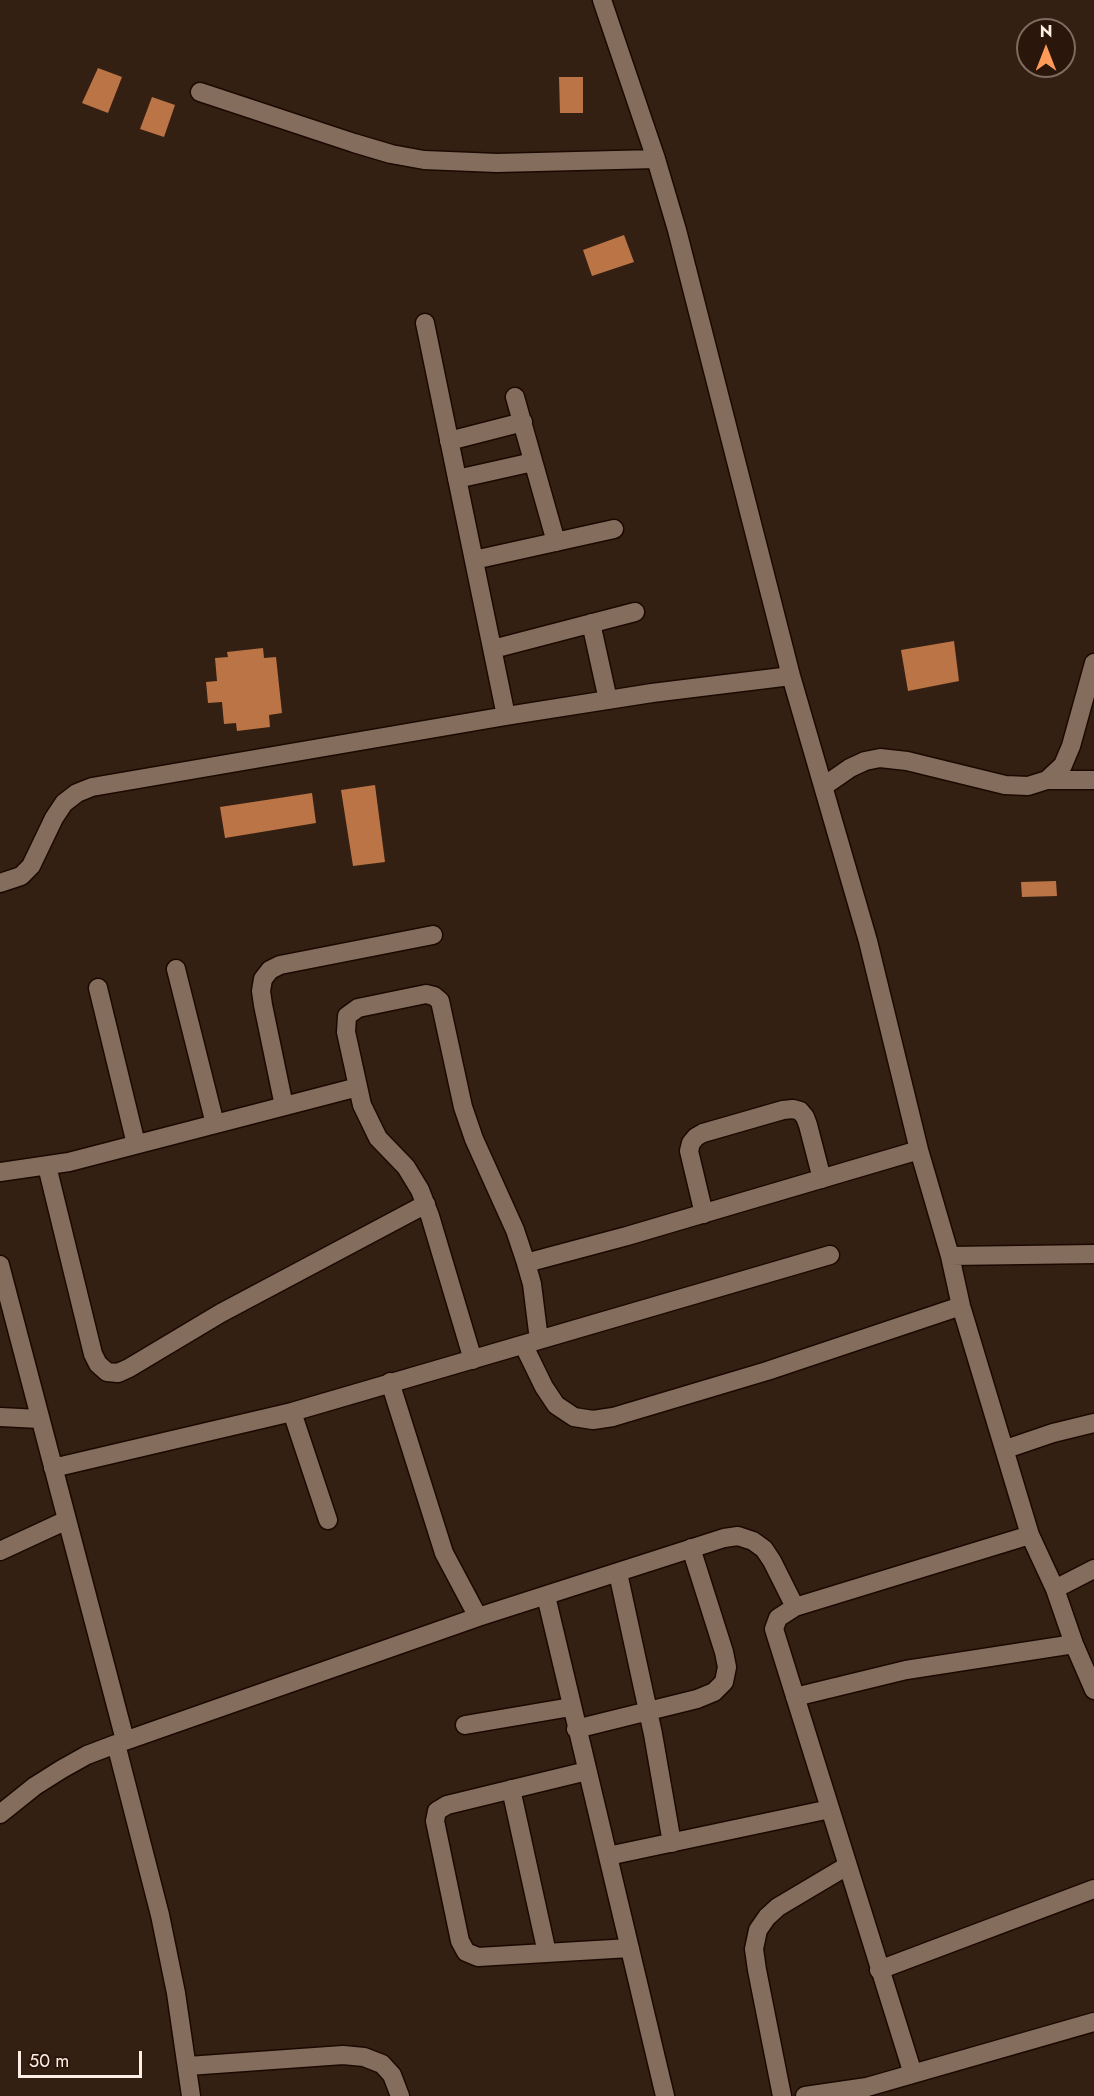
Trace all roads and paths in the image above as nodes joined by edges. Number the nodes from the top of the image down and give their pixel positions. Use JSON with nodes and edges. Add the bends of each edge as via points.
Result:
{"nodes":[{"id":1,"x":602,"y":0,"type":"edge"},
{"id":2,"x":200,"y":92,"type":"dead end"},
{"id":3,"x":656,"y":159,"type":"junction"},
{"id":4,"x":425,"y":323,"type":"dead end"},
{"id":5,"x":516,"y":397,"type":"dead end"},
{"id":6,"x":523,"y":422,"type":"junction"},
{"id":7,"x":449,"y":441,"type":"junction"},
{"id":8,"x":534,"y":462,"type":"junction"},
{"id":9,"x":457,"y":478,"type":"junction"},
{"id":10,"x":614,"y":529,"type":"dead end"},
{"id":11,"x":556,"y":542,"type":"junction"},
{"id":12,"x":474,"y":560,"type":"junction"},
{"id":13,"x":634,"y":612,"type":"dead end"},
{"id":14,"x":591,"y":623,"type":"junction"},
{"id":15,"x":492,"y":649,"type":"junction"},
{"id":16,"x":1094,"y":663,"type":"edge"},
{"id":17,"x":791,"y":676,"type":"junction"},
{"id":18,"x":608,"y":700,"type":"junction"},
{"id":19,"x":506,"y":716,"type":"junction"},
{"id":20,"x":1047,"y":780,"type":"junction"},
{"id":21,"x":1094,"y":780,"type":"edge"},
{"id":22,"x":824,"y":786,"type":"junction"},
{"id":23,"x":0,"y":883,"type":"edge"},
{"id":24,"x":433,"y":935,"type":"dead end"},
{"id":25,"x":176,"y":969,"type":"dead end"},
{"id":26,"x":98,"y":988,"type":"dead end"},
{"id":27,"x":358,"y":1087,"type":"junction"},
{"id":28,"x":284,"y":1106,"type":"junction"},
{"id":29,"x":215,"y":1124,"type":"junction"},
{"id":30,"x":136,"y":1144,"type":"junction"},
{"id":31,"x":919,"y":1150,"type":"junction"},
{"id":32,"x":47,"y":1166,"type":"junction"},
{"id":33,"x":0,"y":1172,"type":"edge"},
{"id":34,"x":822,"y":1179,"type":"junction"},
{"id":35,"x":426,"y":1204,"type":"junction"},
{"id":36,"x":705,"y":1214,"type":"junction"},
{"id":37,"x":1094,"y":1254,"type":"edge"},
{"id":38,"x":830,"y":1255,"type":"dead end"},
{"id":39,"x":950,"y":1256,"type":"junction"},
{"id":40,"x":526,"y":1263,"type":"junction"},
{"id":41,"x":0,"y":1265,"type":"edge"},
{"id":42,"x":961,"y":1306,"type":"junction"},
{"id":43,"x":532,"y":1343,"type":"junction"},
{"id":44,"x":473,"y":1360,"type":"junction"},
{"id":45,"x":390,"y":1382,"type":"junction"},
{"id":46,"x":292,"y":1412,"type":"junction"},
{"id":47,"x":0,"y":1418,"type":"edge"},
{"id":48,"x":40,"y":1419,"type":"junction"},
{"id":49,"x":1094,"y":1423,"type":"edge"},
{"id":50,"x":1006,"y":1449,"type":"junction"},
{"id":51,"x":53,"y":1468,"type":"junction"},
{"id":52,"x":67,"y":1520,"type":"junction"},
{"id":53,"x":328,"y":1520,"type":"dead end"},
{"id":54,"x":1030,"y":1534,"type":"junction"},
{"id":55,"x":691,"y":1548,"type":"junction"},
{"id":56,"x":0,"y":1551,"type":"edge"},
{"id":57,"x":1094,"y":1569,"type":"edge"},
{"id":58,"x":618,"y":1573,"type":"junction"},
{"id":59,"x":1055,"y":1589,"type":"junction"},
{"id":60,"x":546,"y":1596,"type":"junction"},
{"id":61,"x":795,"y":1607,"type":"junction"},
{"id":62,"x":478,"y":1617,"type":"junction"},
{"id":63,"x":1074,"y":1644,"type":"junction"},
{"id":64,"x":1094,"y":1690,"type":"edge"},
{"id":65,"x":795,"y":1697,"type":"junction"},
{"id":66,"x":571,"y":1707,"type":"junction"},
{"id":67,"x":648,"y":1712,"type":"junction"},
{"id":68,"x":465,"y":1725,"type":"dead end"},
{"id":69,"x":576,"y":1729,"type":"junction"},
{"id":70,"x":120,"y":1742,"type":"junction"},
{"id":71,"x":587,"y":1771,"type":"junction"},
{"id":72,"x":511,"y":1789,"type":"junction"},
{"id":73,"x":830,"y":1809,"type":"junction"},
{"id":74,"x":0,"y":1814,"type":"edge"},
{"id":75,"x":672,"y":1843,"type":"junction"},
{"id":76,"x":608,"y":1856,"type":"junction"},
{"id":77,"x":847,"y":1866,"type":"junction"},
{"id":78,"x":1094,"y":1889,"type":"edge"},
{"id":79,"x":630,"y":1948,"type":"junction"},
{"id":80,"x":547,"y":1953,"type":"junction"},
{"id":81,"x":879,"y":1970,"type":"junction"},
{"id":82,"x":1094,"y":2022,"type":"edge"},
{"id":83,"x":188,"y":2066,"type":"junction"},
{"id":84,"x":913,"y":2074,"type":"junction"},
{"id":85,"x":868,"y":2092,"type":"edge"},
{"id":86,"x":191,"y":2096,"type":"edge"},
{"id":87,"x":400,"y":2096,"type":"edge"},
{"id":88,"x":665,"y":2096,"type":"edge"},
{"id":89,"x":782,"y":2096,"type":"edge"},
{"id":90,"x":805,"y":2096,"type":"edge"}],
"edges":[{"from":1,"to":3,"type":"street"},
{"from":2,"to":3,"type":"street","via":[[354,143],[424,160],[497,163]]},
{"from":3,"to":17,"type":"street"},
{"from":4,"to":7,"type":"street"},
{"from":5,"to":6,"type":"street"},
{"from":6,"to":7,"type":"street"},
{"from":6,"to":8,"type":"street"},
{"from":7,"to":9,"type":"street"},
{"from":8,"to":9,"type":"street"},
{"from":8,"to":11,"type":"street"},
{"from":9,"to":12,"type":"street"},
{"from":10,"to":11,"type":"street"},
{"from":11,"to":12,"type":"street"},
{"from":12,"to":15,"type":"street"},
{"from":13,"to":14,"type":"street"},
{"from":14,"to":15,"type":"street"},
{"from":14,"to":18,"type":"street"},
{"from":15,"to":19,"type":"street"},
{"from":16,"to":20,"type":"street","via":[[1071,746],[1063,765]]},
{"from":17,"to":18,"type":"street"},
{"from":17,"to":22,"type":"street"},
{"from":18,"to":19,"type":"street"},
{"from":19,"to":23,"type":"street","via":[[92,787],[64,804],[32,866],[21,876]]},
{"from":20,"to":21,"type":"street"},
{"from":20,"to":22,"type":"street","via":[[1028,786],[1005,785],[880,758],[850,768]]},
{"from":22,"to":31,"type":"street","via":[[868,941]]},
{"from":24,"to":28,"type":"street","via":[[280,965],[262,979],[262,1005]]},
{"from":25,"to":29,"type":"street"},
{"from":26,"to":30,"type":"street"},
{"from":27,"to":28,"type":"street"},
{"from":27,"to":35,"type":"street","via":[[373,1129],[413,1176]]},
{"from":27,"to":40,"type":"street","via":[[346,1032],[347,1016],[358,1008],[417,995],[434,996],[440,1001],[463,1107],[516,1230]]},
{"from":28,"to":29,"type":"street"},
{"from":29,"to":30,"type":"street"},
{"from":30,"to":32,"type":"street"},
{"from":31,"to":34,"type":"street"},
{"from":31,"to":39,"type":"street"},
{"from":32,"to":33,"type":"street"},
{"from":32,"to":35,"type":"street","via":[[93,1354],[107,1372],[129,1368],[221,1313]]},
{"from":34,"to":36,"type":"street"},
{"from":34,"to":36,"type":"street","via":[[805,1117],[793,1109],[703,1133],[691,1143],[689,1151]]},
{"from":35,"to":44,"type":"street"},
{"from":36,"to":40,"type":"street"},
{"from":37,"to":39,"type":"street"},
{"from":38,"to":43,"type":"street"},
{"from":39,"to":42,"type":"street"},
{"from":40,"to":43,"type":"street","via":[[532,1284]]},
{"from":41,"to":48,"type":"street"},
{"from":42,"to":43,"type":"street","via":[[767,1371],[593,1420],[574,1417],[556,1405],[544,1387]]},
{"from":42,"to":50,"type":"street"},
{"from":43,"to":44,"type":"street"},
{"from":44,"to":45,"type":"street"},
{"from":45,"to":46,"type":"street"},
{"from":45,"to":62,"type":"street","via":[[444,1552]]},
{"from":46,"to":51,"type":"street"},
{"from":46,"to":53,"type":"street"},
{"from":47,"to":48,"type":"street"},
{"from":48,"to":51,"type":"street"},
{"from":49,"to":50,"type":"street"},
{"from":50,"to":54,"type":"street"},
{"from":51,"to":52,"type":"street"},
{"from":52,"to":56,"type":"street"},
{"from":52,"to":70,"type":"street"},
{"from":54,"to":59,"type":"street"},
{"from":54,"to":61,"type":"street"},
{"from":55,"to":58,"type":"street"},
{"from":55,"to":61,"type":"street","via":[[738,1536],[753,1541],[772,1561]]},
{"from":55,"to":67,"type":"street","via":[[724,1652],[724,1682],[714,1692],[697,1699]]},
{"from":57,"to":59,"type":"street"},
{"from":58,"to":60,"type":"street"},
{"from":58,"to":67,"type":"street"},
{"from":59,"to":63,"type":"street"},
{"from":60,"to":62,"type":"street"},
{"from":60,"to":66,"type":"street"},
{"from":61,"to":65,"type":"street","via":[[778,1618],[774,1629]]},
{"from":62,"to":70,"type":"street"},
{"from":63,"to":64,"type":"street"},
{"from":63,"to":65,"type":"street","via":[[906,1670]]},
{"from":65,"to":73,"type":"street"},
{"from":66,"to":68,"type":"street"},
{"from":66,"to":69,"type":"street"},
{"from":67,"to":69,"type":"street"},
{"from":67,"to":75,"type":"street"},
{"from":69,"to":71,"type":"street"},
{"from":70,"to":74,"type":"street","via":[[62,1769]]},
{"from":70,"to":83,"type":"street","via":[[160,1915]]},
{"from":71,"to":72,"type":"street"},
{"from":71,"to":76,"type":"street"},
{"from":72,"to":80,"type":"street"},
{"from":72,"to":80,"type":"street","via":[[437,1811],[435,1821],[460,1941],[466,1952],[478,1957]]},
{"from":73,"to":75,"type":"street"},
{"from":73,"to":77,"type":"street"},
{"from":75,"to":76,"type":"street"},
{"from":76,"to":79,"type":"street"},
{"from":77,"to":81,"type":"street"},
{"from":77,"to":89,"type":"street","via":[[778,1907],[758,1930],[754,1949],[757,1970]]},
{"from":78,"to":81,"type":"street"},
{"from":79,"to":80,"type":"street"},
{"from":79,"to":88,"type":"street"},
{"from":81,"to":84,"type":"street"},
{"from":82,"to":84,"type":"street"},
{"from":83,"to":86,"type":"street"},
{"from":83,"to":87,"type":"street","via":[[343,2055],[364,2057],[382,2064],[392,2075]]},
{"from":84,"to":85,"type":"street"},
{"from":85,"to":90,"type":"street"}]}
